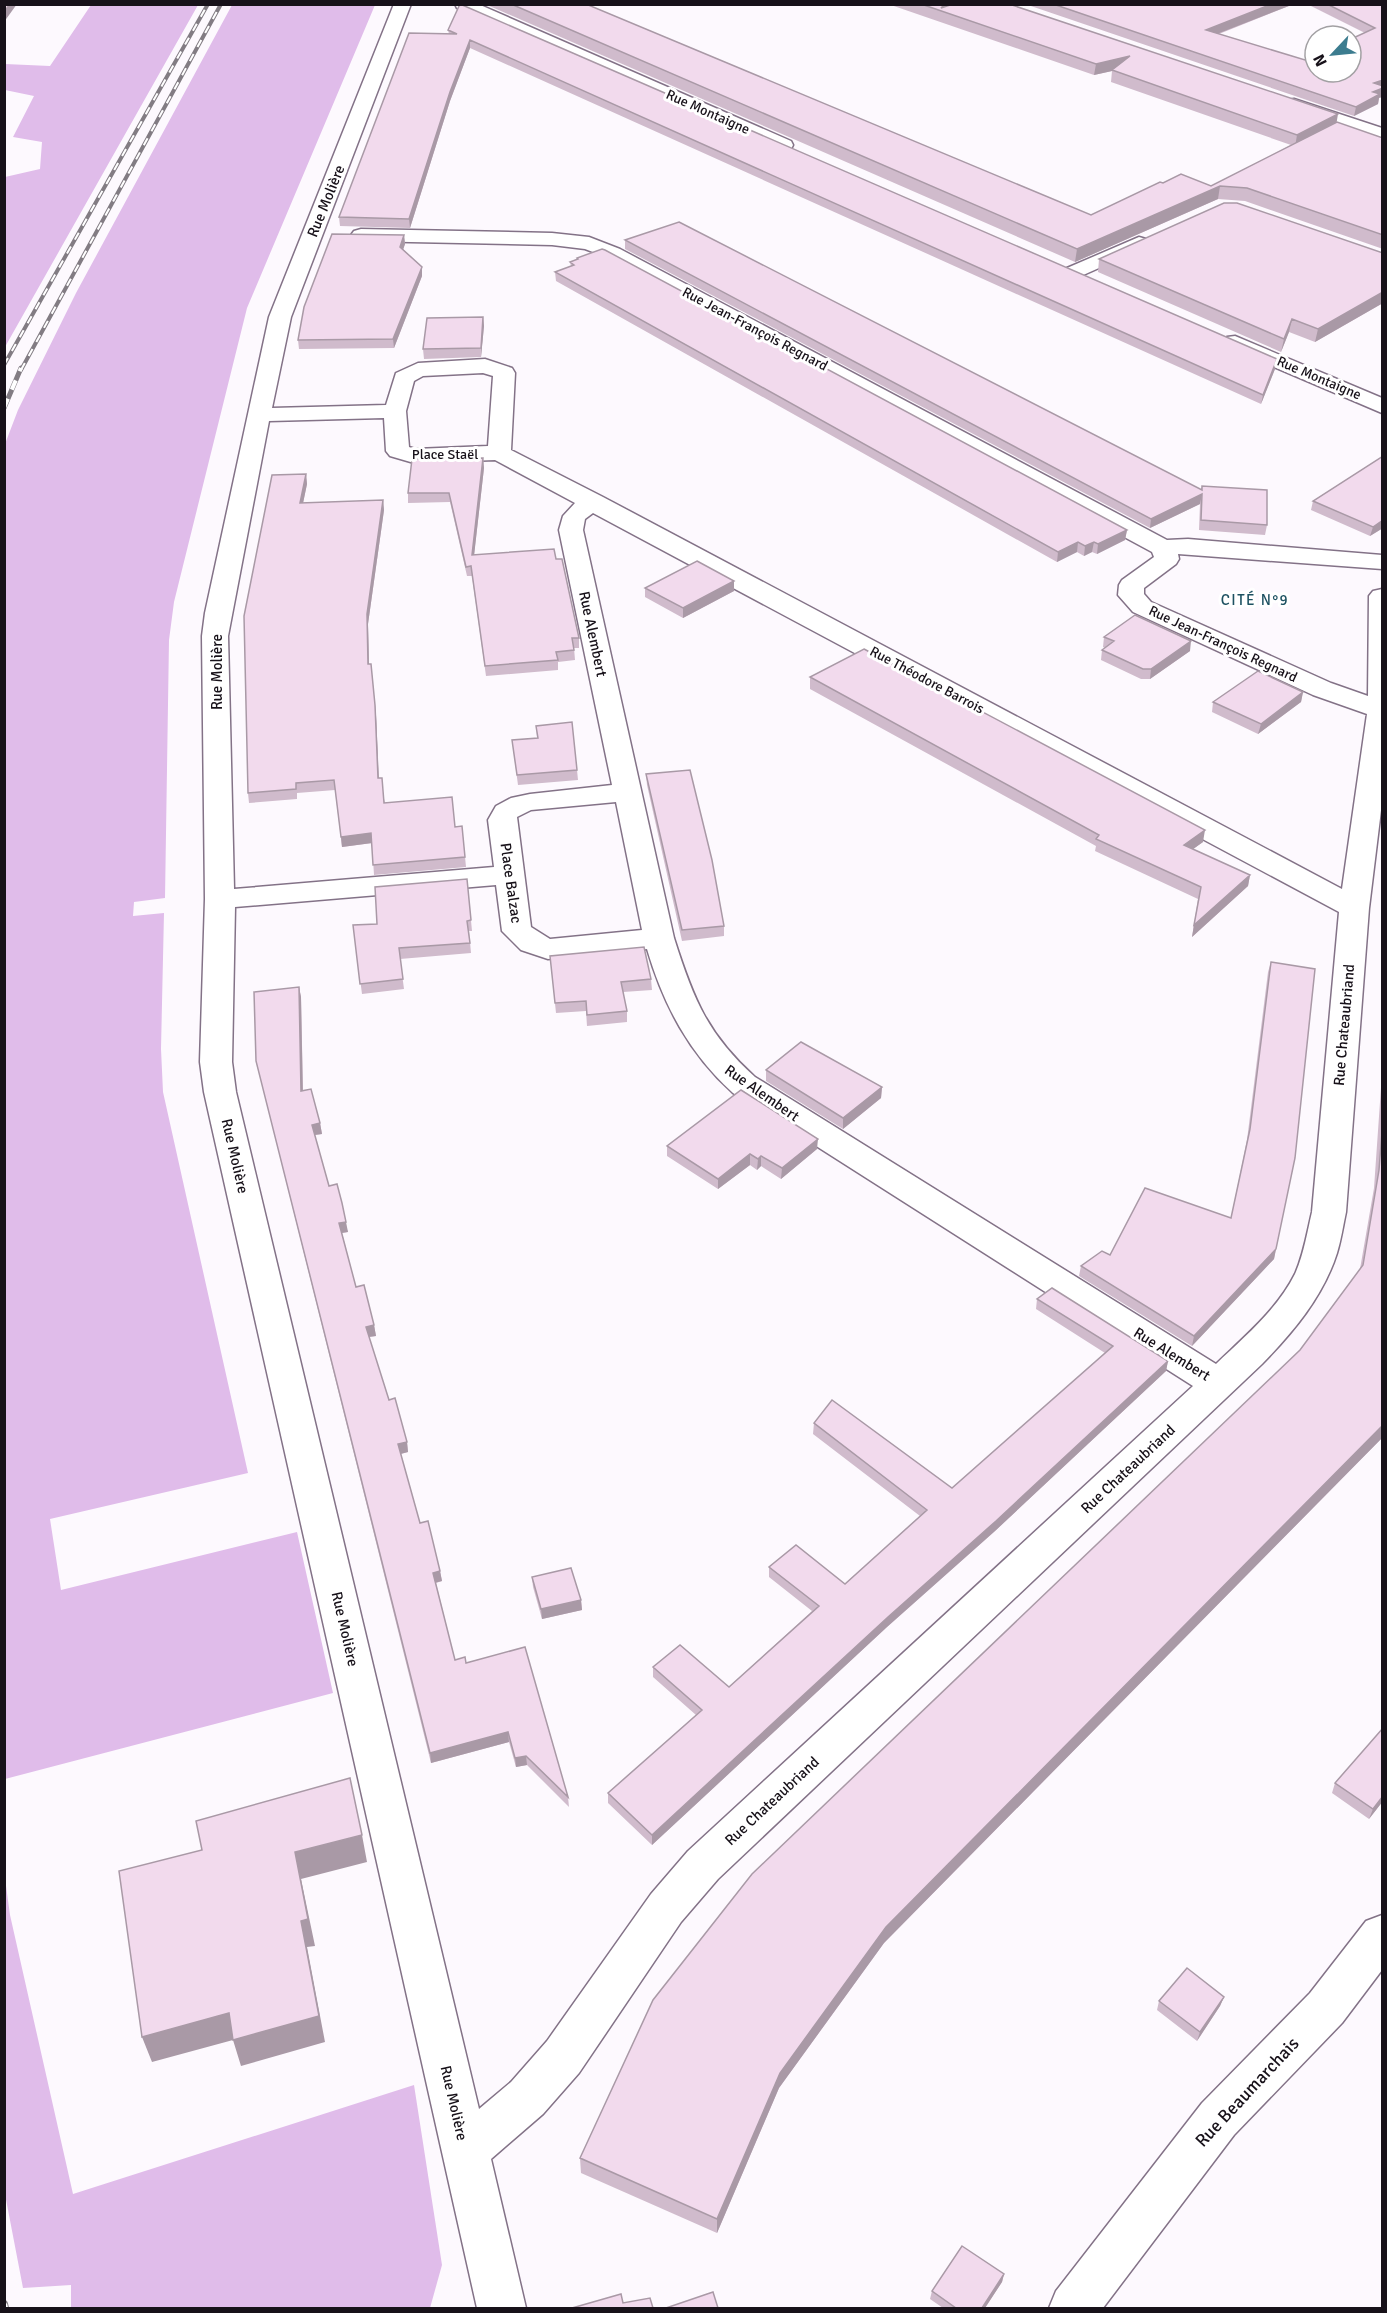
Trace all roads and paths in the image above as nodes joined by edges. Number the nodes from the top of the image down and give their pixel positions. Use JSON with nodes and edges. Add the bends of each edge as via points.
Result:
{"nodes":[{"id":1,"x":403,"y":4,"type":"edge"},
{"id":2,"x":463,"y":4,"type":"edge"},
{"id":3,"x":1281,"y":100,"type":"edge"},
{"id":4,"x":1383,"y":134,"type":"edge"},
{"id":5,"x":801,"y":153,"type":"edge"},
{"id":6,"x":329,"y":235,"type":"junction"},
{"id":7,"x":1156,"y":235,"type":"edge"},
{"id":8,"x":1053,"y":263,"type":"edge"},
{"id":9,"x":1074,"y":272,"type":"junction"},
{"id":10,"x":1096,"y":282,"type":"edge"},
{"id":11,"x":1217,"y":334,"type":"edge"},
{"id":12,"x":1383,"y":406,"type":"edge"},
{"id":13,"x":395,"y":411,"type":"junction"},
{"id":14,"x":260,"y":415,"type":"junction"},
{"id":15,"x":499,"y":453,"type":"junction"},
{"id":16,"x":595,"y":502,"type":"junction"},
{"id":17,"x":1163,"y":548,"type":"junction"},
{"id":18,"x":1383,"y":562,"type":"edge"},
{"id":19,"x":1383,"y":596,"type":"edge"},
{"id":20,"x":1381,"y":710,"type":"junction"},
{"id":21,"x":627,"y":792,"type":"junction"},
{"id":22,"x":511,"y":875,"type":"junction"},
{"id":23,"x":1365,"y":897,"type":"edge"},
{"id":24,"x":219,"y":899,"type":"junction"},
{"id":25,"x":659,"y":938,"type":"junction"},
{"id":26,"x":1219,"y":1384,"type":"junction"},
{"id":27,"x":1383,"y":1936,"type":"edge"},
{"id":28,"x":465,"y":2150,"type":"junction"},
{"id":29,"x":502,"y":2308,"type":"edge"},
{"id":30,"x":1073,"y":2308,"type":"edge"}],
"edges":[{"from":1,"to":6,"type":"street","name":"Rue Molière"},
{"from":2,"to":5,"type":"street","name":"Rue Montaigne"},
{"from":3,"to":4,"type":"street"},
{"from":6,"to":14,"type":"street","name":"Rue Molière","via":[[280,317]]},
{"from":6,"to":17,"type":"street","name":"Rue Jean-François Regnard","via":[[589,243]]},
{"from":7,"to":9,"type":"street"},
{"from":8,"to":9,"type":"street"},
{"from":9,"to":10,"type":"street"},
{"from":11,"to":12,"type":"street","name":"Rue Montaigne"},
{"from":13,"to":14,"type":"street"},
{"from":13,"to":15,"type":"street","name":"Place Staël","via":[[398,451],[414,456]]},
{"from":13,"to":15,"type":"street","name":"Place Staël","via":[[404,378],[418,370],[485,366],[504,373]]},
{"from":14,"to":24,"type":"street","name":"Rue Molière","via":[[215,636]]},
{"from":15,"to":16,"type":"street","name":"Rue Théodore Barrois"},
{"from":16,"to":21,"type":"street","name":"Rue Alembert","via":[[570,522]]},
{"from":16,"to":23,"type":"street","name":"Rue Théodore Barrois"},
{"from":17,"to":18,"type":"street","via":[[1188,546]]},
{"from":17,"to":20,"type":"street","name":"Rue Jean-François Regnard","via":[[1167,559],[1131,585],[1131,595],[1142,607],[1322,689]]},
{"from":19,"to":20,"type":"street","name":"Rue Chateaubriand"},
{"from":20,"to":23,"type":"street","name":"Rue Chateaubriand"},
{"from":21,"to":22,"type":"street","name":"Place Balzac","via":[[530,802],[504,813]]},
{"from":21,"to":25,"type":"street","name":"Rue Alembert"},
{"from":22,"to":24,"type":"street"},
{"from":22,"to":25,"type":"street","name":"Place Balzac","via":[[517,931],[540,947]]},
{"from":23,"to":26,"type":"street","name":"Rue Chateaubriand","via":[[1329,1212],[1320,1254],[1302,1293],[1274,1329]]},
{"from":24,"to":28,"type":"street","name":"Rue Molière","via":[[216,1062],[220,1092]]},
{"from":25,"to":26,"type":"street","name":"Rue Alembert","via":[[669,973],[693,1027],[705,1047],[744,1085]]},
{"from":26,"to":28,"type":"street","name":"Rue Chateaubriand","via":[[703,1865],[666,1908],[563,2057],[527,2098]]},
{"from":27,"to":30,"type":"street","name":"Rue Beaumarchais","via":[[1326,2008],[1218,2119]]},
{"from":28,"to":29,"type":"street","name":"Rue Molière"}]}
